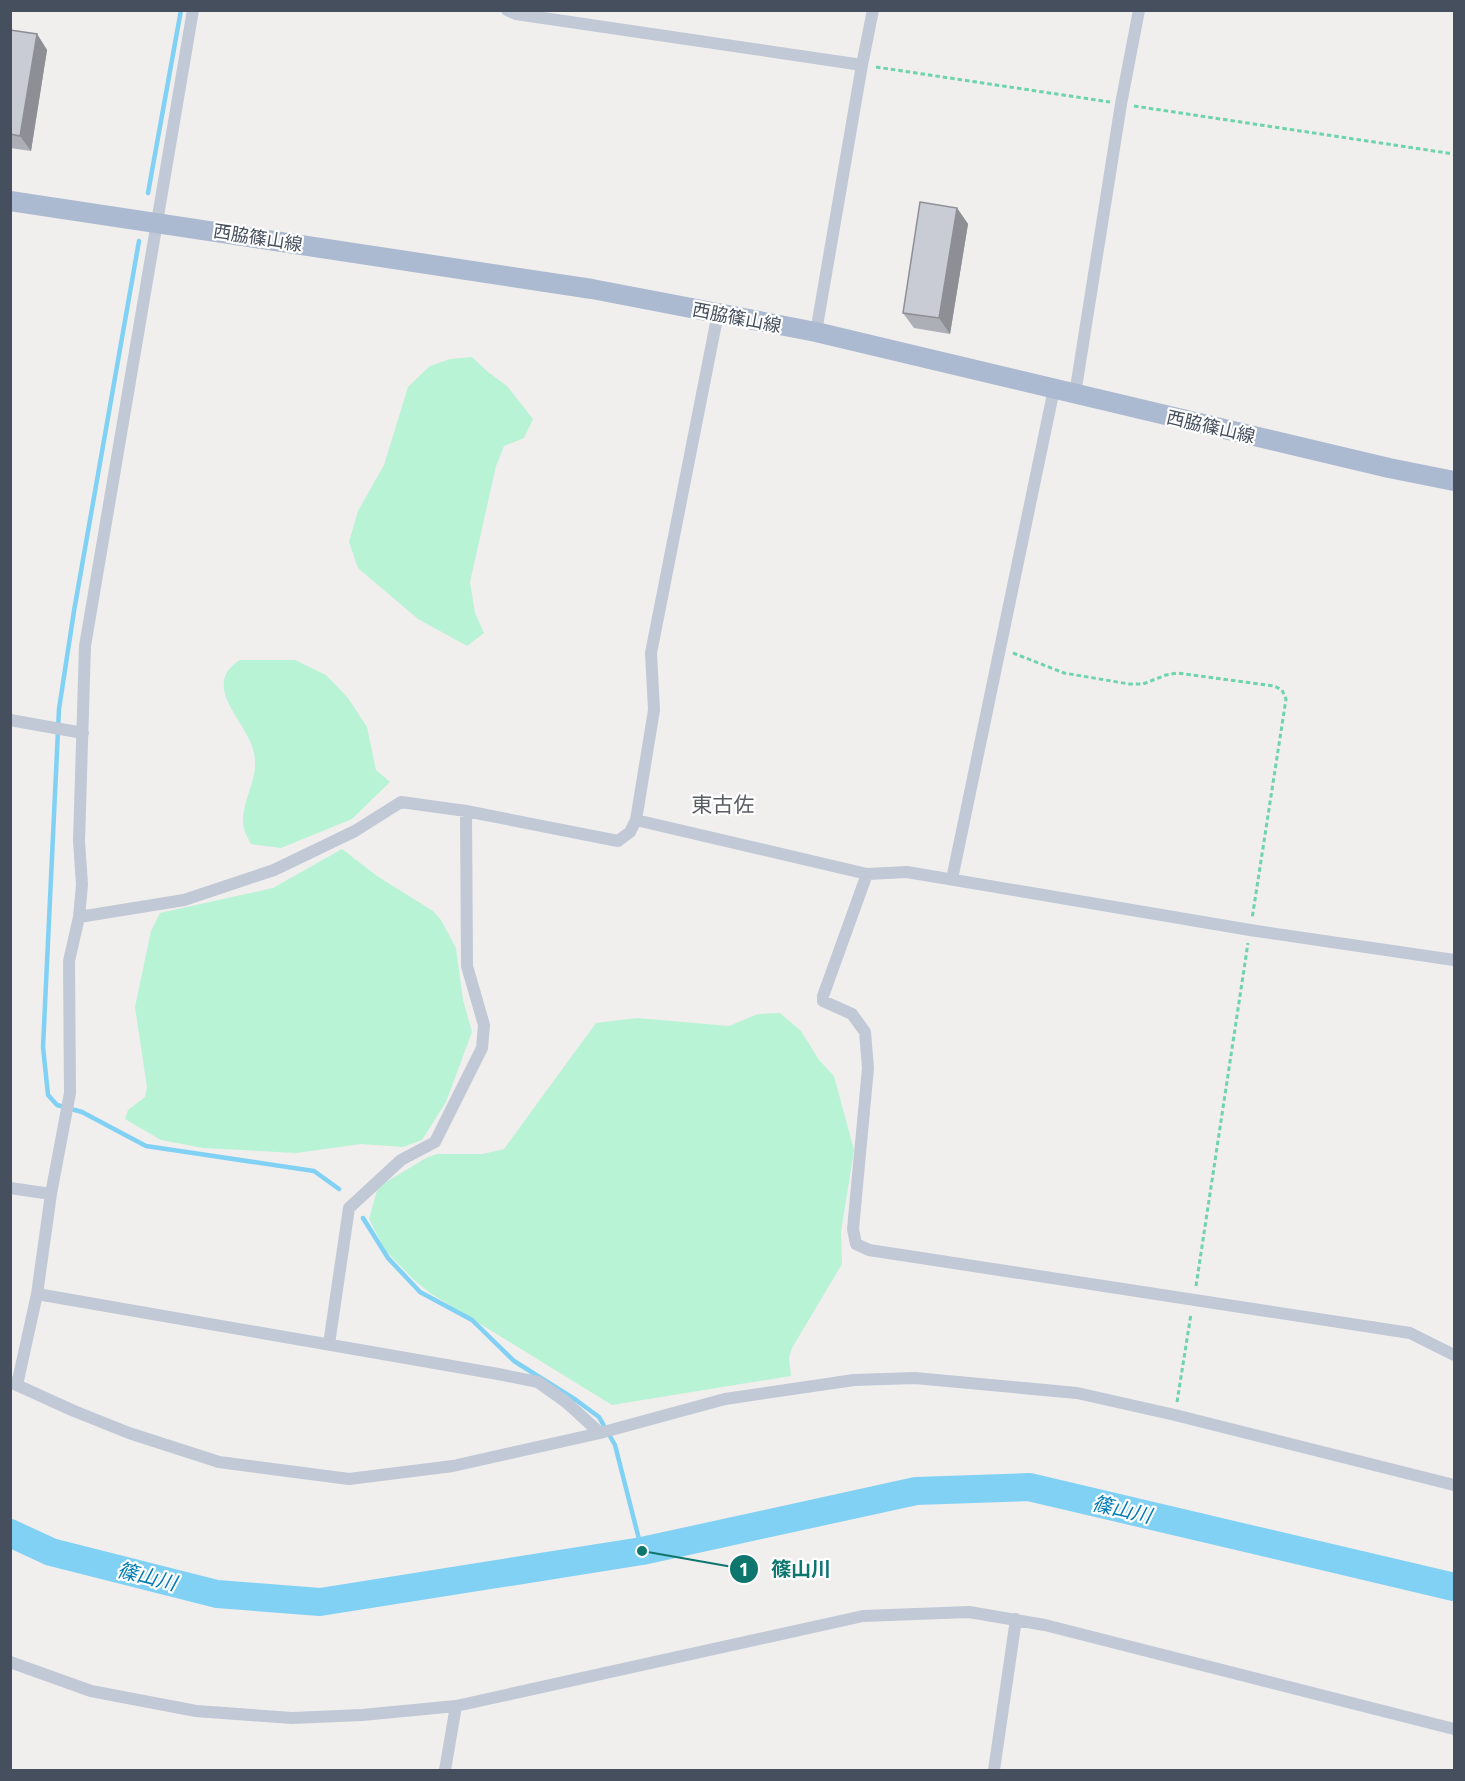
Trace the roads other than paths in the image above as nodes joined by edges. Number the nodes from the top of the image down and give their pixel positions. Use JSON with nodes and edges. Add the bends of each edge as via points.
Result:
{"nodes":[{"id":1,"x":194,"y":10,"type":"edge"},
{"id":2,"x":507,"y":10,"type":"edge"},
{"id":3,"x":873,"y":10,"type":"edge"},
{"id":4,"x":1139,"y":10,"type":"edge"},
{"id":5,"x":862,"y":65,"type":"junction"},
{"id":6,"x":10,"y":201,"type":"edge"},
{"id":7,"x":157,"y":222,"type":"junction"},
{"id":8,"x":718,"y":313,"type":"junction"},
{"id":9,"x":816,"y":332,"type":"junction"},
{"id":10,"x":1054,"y":389,"type":"junction"},
{"id":11,"x":1075,"y":394,"type":"junction"},
{"id":12,"x":1455,"y":481,"type":"edge"},
{"id":13,"x":10,"y":720,"type":"edge"},
{"id":14,"x":82,"y":733,"type":"junction"},
{"id":15,"x":466,"y":811,"type":"junction"},
{"id":16,"x":636,"y":820,"type":"junction"},
{"id":17,"x":867,"y":874,"type":"junction"},
{"id":18,"x":952,"y":879,"type":"junction"},
{"id":19,"x":79,"y":917,"type":"junction"},
{"id":20,"x":1455,"y":960,"type":"edge"},
{"id":21,"x":10,"y":1188,"type":"edge"},
{"id":22,"x":51,"y":1194,"type":"junction"},
{"id":23,"x":38,"y":1294,"type":"junction"},
{"id":24,"x":329,"y":1344,"type":"junction"},
{"id":25,"x":1455,"y":1355,"type":"edge"},
{"id":26,"x":14,"y":1384,"type":"edge"},
{"id":27,"x":600,"y":1434,"type":"junction"},
{"id":28,"x":1455,"y":1485,"type":"edge"},
{"id":29,"x":1016,"y":1619,"type":"junction"},
{"id":30,"x":10,"y":1662,"type":"edge"},
{"id":31,"x":456,"y":1706,"type":"junction"},
{"id":32,"x":1455,"y":1729,"type":"edge"},
{"id":33,"x":446,"y":1770,"type":"edge"},
{"id":34,"x":994,"y":1770,"type":"edge"}],
"edges":[{"from":1,"to":7,"type":"street"},
{"from":2,"to":5,"type":"street"},
{"from":3,"to":5,"type":"street"},
{"from":4,"to":11,"type":"street"},
{"from":5,"to":9,"type":"street"},
{"from":6,"to":7,"type":"main road","name":"西脇篠山線"},
{"from":7,"to":8,"type":"main road","name":"西脇篠山線","via":[[592,289]]},
{"from":7,"to":14,"type":"street","via":[[85,646]]},
{"from":8,"to":9,"type":"main road","name":"西脇篠山線"},
{"from":8,"to":16,"type":"street","via":[[651,653],[654,710]]},
{"from":9,"to":10,"type":"main road","name":"西脇篠山線"},
{"from":10,"to":11,"type":"main road","name":"西脇篠山線"},
{"from":10,"to":18,"type":"street"},
{"from":11,"to":12,"type":"main road","name":"西脇篠山線"},
{"from":13,"to":14,"type":"street"},
{"from":14,"to":19,"type":"street"},
{"from":15,"to":16,"type":"street","via":[[618,842]]},
{"from":15,"to":19,"type":"street","via":[[401,802],[355,831],[274,870],[184,900]]},
{"from":15,"to":24,"type":"street","via":[[467,966],[484,1025],[482,1048],[435,1142],[400,1160],[349,1208]]},
{"from":16,"to":17,"type":"street"},
{"from":17,"to":18,"type":"street","via":[[908,872]]},
{"from":17,"to":25,"type":"street","via":[[823,996],[823,1001],[852,1014],[865,1032],[868,1068],[853,1228],[856,1244],[869,1250],[1410,1333]]},
{"from":18,"to":20,"type":"street"},
{"from":19,"to":22,"type":"street","via":[[69,961],[69,1093]]},
{"from":21,"to":22,"type":"street"},
{"from":22,"to":23,"type":"street"},
{"from":23,"to":24,"type":"street"},
{"from":23,"to":26,"type":"street"},
{"from":24,"to":27,"type":"street","via":[[538,1382]]},
{"from":26,"to":27,"type":"street","via":[[129,1433],[219,1462],[350,1479],[453,1466]]},
{"from":27,"to":28,"type":"street","via":[[725,1399],[854,1380],[915,1378],[1077,1393]]},
{"from":29,"to":31,"type":"street","via":[[969,1612],[862,1616]]},
{"from":29,"to":32,"type":"street"},
{"from":29,"to":34,"type":"street"},
{"from":30,"to":31,"type":"street","via":[[92,1691],[196,1712],[292,1718]]},
{"from":31,"to":33,"type":"street"}]}
